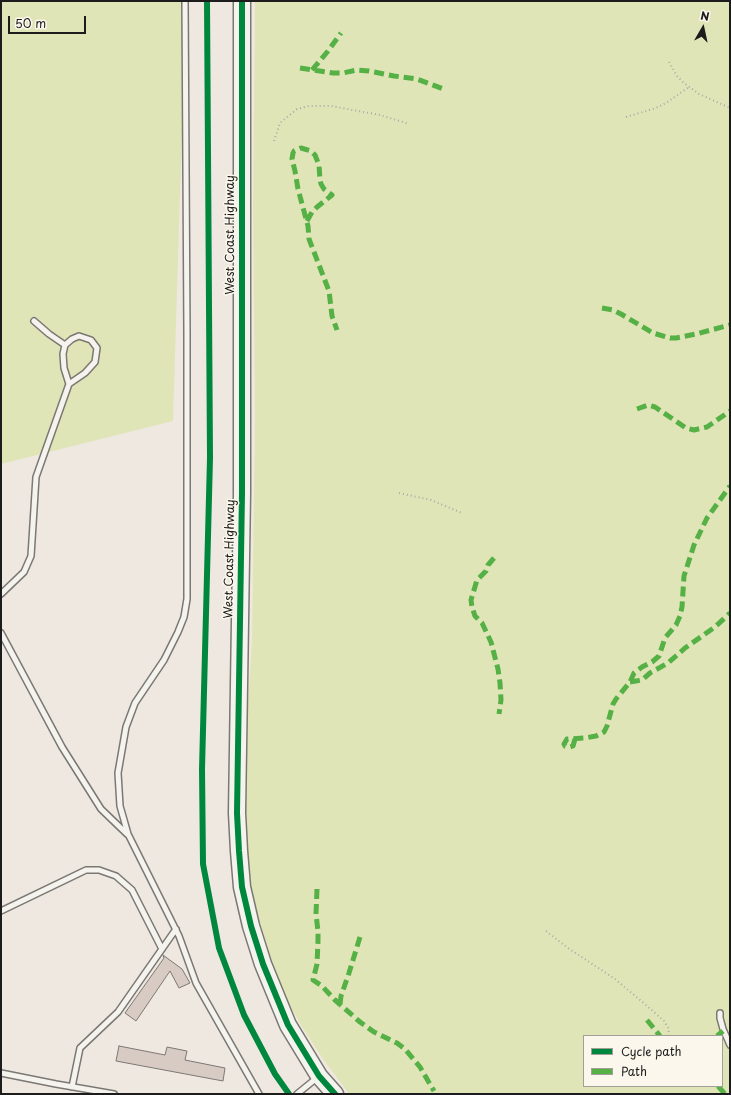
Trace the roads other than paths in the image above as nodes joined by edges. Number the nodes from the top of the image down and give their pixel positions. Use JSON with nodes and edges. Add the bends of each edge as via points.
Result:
{"nodes":[{"id":1,"x":185,"y":1,"type":"edge"},
{"id":2,"x":242,"y":1,"type":"edge"},
{"id":3,"x":34,"y":321,"type":"dead end"},
{"id":4,"x":65,"y":345,"type":"junction"},
{"id":5,"x":69,"y":384,"type":"junction"},
{"id":6,"x":1,"y":594,"type":"edge"},
{"id":7,"x":1,"y":633,"type":"edge"},
{"id":8,"x":128,"y":834,"type":"junction"},
{"id":9,"x":1,"y":911,"type":"edge"},
{"id":10,"x":176,"y":929,"type":"junction"},
{"id":11,"x":162,"y":949,"type":"junction"},
{"id":12,"x":720,"y":1013,"type":"dead end"},
{"id":13,"x":730,"y":1045,"type":"edge"},
{"id":14,"x":1,"y":1073,"type":"edge"},
{"id":15,"x":319,"y":1076,"type":"junction"},
{"id":16,"x":72,"y":1087,"type":"junction"},
{"id":17,"x":114,"y":1094,"type":"edge"},
{"id":18,"x":259,"y":1094,"type":"edge"},
{"id":19,"x":297,"y":1094,"type":"edge"},
{"id":20,"x":335,"y":1094,"type":"edge"}],
"edges":[{"from":1,"to":8,"type":"lane","via":[[187,599],[178,632],[164,660],[134,703],[126,726],[118,773],[120,806]]},
{"from":2,"to":15,"type":"highway","name":"West Coast Highway","via":[[242,492],[237,813],[239,851],[244,894],[263,964],[288,1025]]},
{"from":3,"to":4,"type":"lane"},
{"from":4,"to":5,"type":"lane","via":[[64,368]]},
{"from":4,"to":5,"type":"lane","via":[[79,336],[91,340],[97,348],[95,362],[85,374]]},
{"from":5,"to":6,"type":"lane","via":[[36,477],[31,556],[24,572]]},
{"from":7,"to":8,"type":"lane","via":[[58,740],[101,809]]},
{"from":8,"to":10,"type":"lane"},
{"from":9,"to":11,"type":"lane","via":[[86,870],[99,870],[116,876],[132,890]]},
{"from":10,"to":11,"type":"lane"},
{"from":10,"to":18,"type":"lane","via":[[196,982]]},
{"from":11,"to":16,"type":"lane","via":[[118,1012],[80,1048]]},
{"from":12,"to":13,"type":"lane","via":[[722,1029]]},
{"from":14,"to":16,"type":"lane"},
{"from":15,"to":19,"type":"lane"},
{"from":15,"to":20,"type":"highway","name":"West Coast Highway"},
{"from":16,"to":17,"type":"lane"}]}
